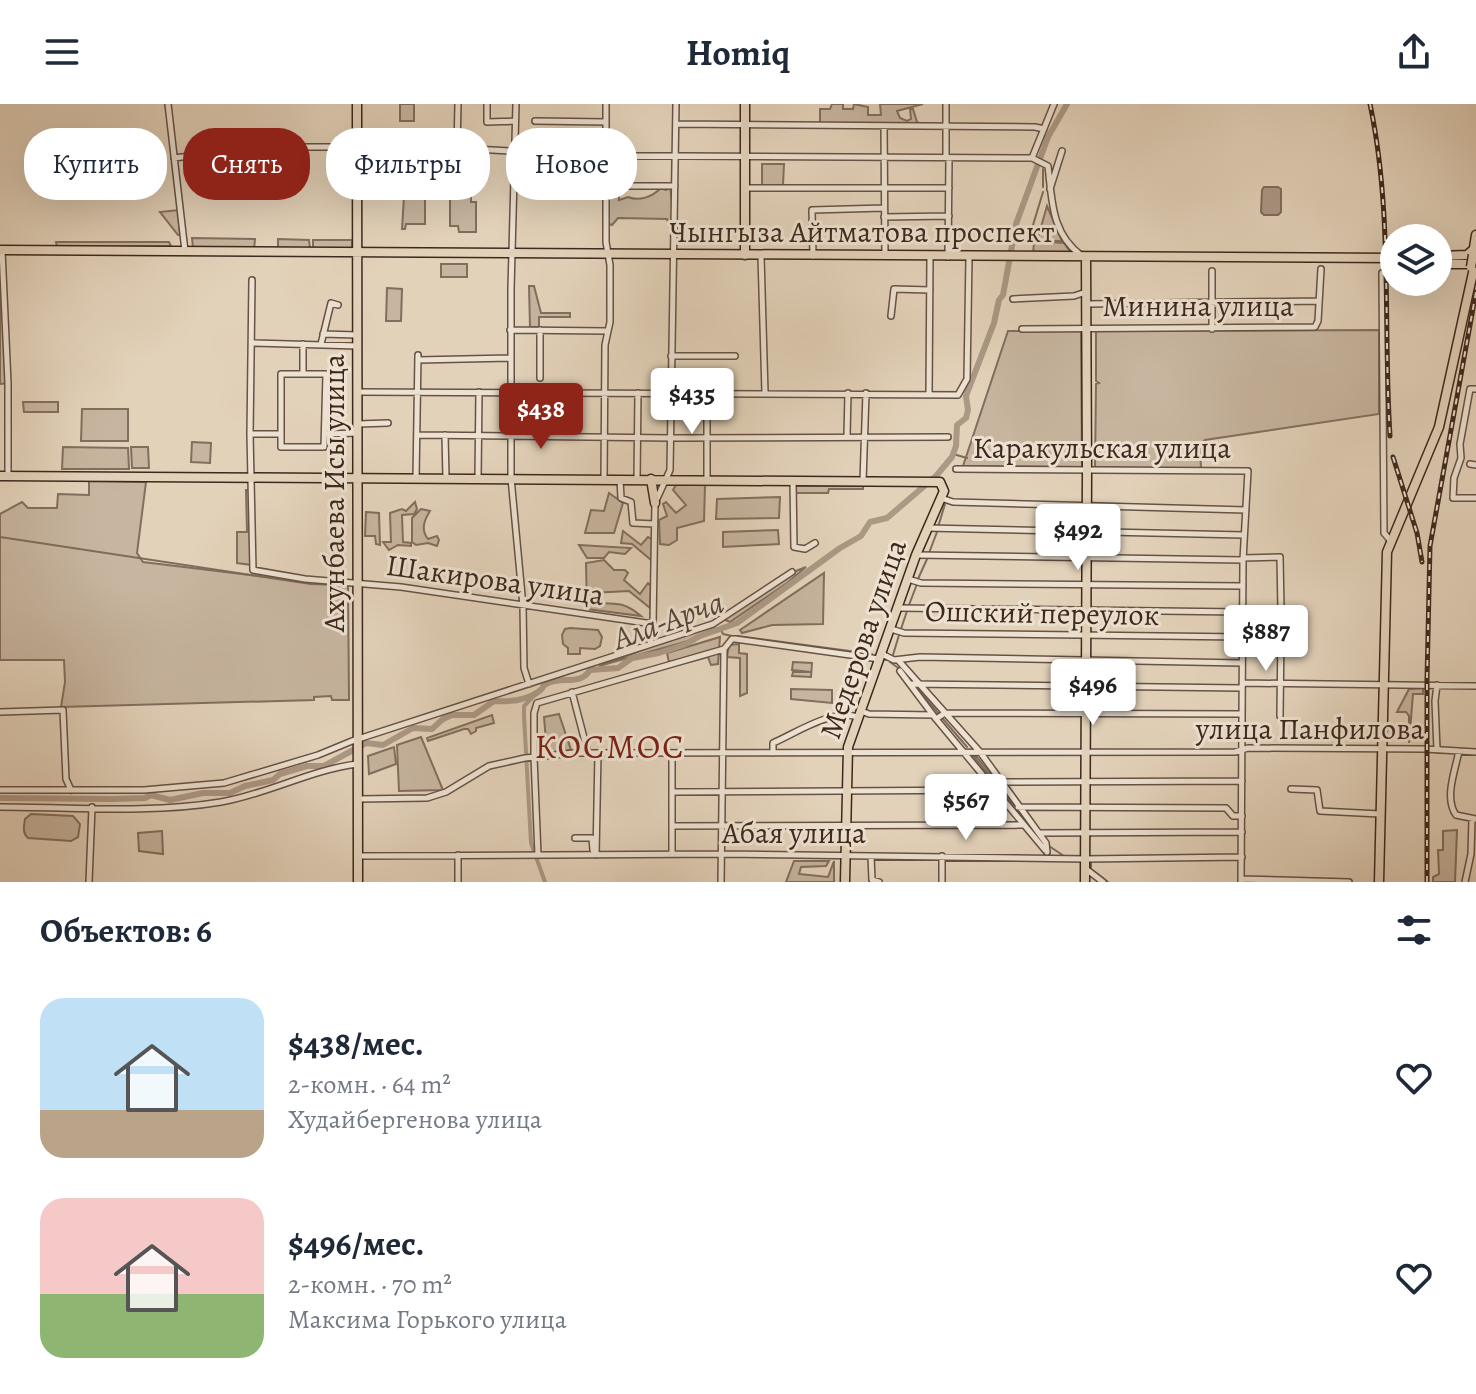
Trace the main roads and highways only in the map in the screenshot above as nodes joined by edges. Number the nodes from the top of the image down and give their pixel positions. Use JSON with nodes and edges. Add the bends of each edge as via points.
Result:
{"nodes":[{"id":1,"x":357,"y":104,"type":"edge"},
{"id":2,"x":745,"y":104,"type":"edge"},
{"id":3,"x":1476,"y":235,"type":"edge"},
{"id":4,"x":1,"y":250,"type":"edge"},
{"id":5,"x":359,"y":253,"type":"junction"},
{"id":6,"x":745,"y":255,"type":"junction"},
{"id":7,"x":1086,"y":258,"type":"junction"},
{"id":8,"x":1380,"y":261,"type":"edge"},
{"id":9,"x":1452,"y":261,"type":"edge"},
{"id":10,"x":1474,"y":261,"type":"edge"},
{"id":11,"x":1452,"y":265,"type":"edge"},
{"id":12,"x":4,"y":476,"type":"edge"},
{"id":13,"x":358,"y":478,"type":"junction"},
{"id":14,"x":651,"y":479,"type":"junction"},
{"id":15,"x":943,"y":481,"type":"junction"},
{"id":16,"x":655,"y":503,"type":"road end"},
{"id":17,"x":935,"y":509,"type":"junction"},
{"id":18,"x":358,"y":882,"type":"edge"},
{"id":19,"x":845,"y":882,"type":"edge"},
{"id":20,"x":1085,"y":882,"type":"edge"},
{"id":21,"x":1379,"y":882,"type":"edge"}],
"edges":[{"from":1,"to":5,"type":"main road","name":"Ахунбаева Исы улица"},
{"from":2,"to":6,"type":"main road"},
{"from":3,"to":10,"type":"main road"},
{"from":4,"to":5,"type":"main road","name":"Чынгыза Айтматова проспект"},
{"from":5,"to":6,"type":"main road","name":"Чынгыза Айтматова проспект"},
{"from":5,"to":13,"type":"main road","name":"Ахунбаева Исы улица"},
{"from":6,"to":7,"type":"main road","name":"Чынгыза Айтматова проспект"},
{"from":7,"to":8,"type":"main road","name":"Чынгыза Айтматова проспект"},
{"from":7,"to":20,"type":"main road"},
{"from":9,"to":10,"type":"main road"},
{"from":10,"to":11,"type":"main road","via":[[1463,268]]},
{"from":10,"to":21,"type":"main road","via":[[1435,437],[1387,552]]},
{"from":12,"to":13,"type":"main road"},
{"from":13,"to":14,"type":"main road"},
{"from":13,"to":18,"type":"main road","name":"Ахунбаева Исы улица"},
{"from":14,"to":15,"type":"main road"},
{"from":14,"to":16,"type":"main road"},
{"from":15,"to":17,"type":"main road"},
{"from":15,"to":17,"type":"main road","via":[[948,488]]},
{"from":17,"to":19,"type":"main road","name":"Медерова улица","via":[[847,755]]}]}
